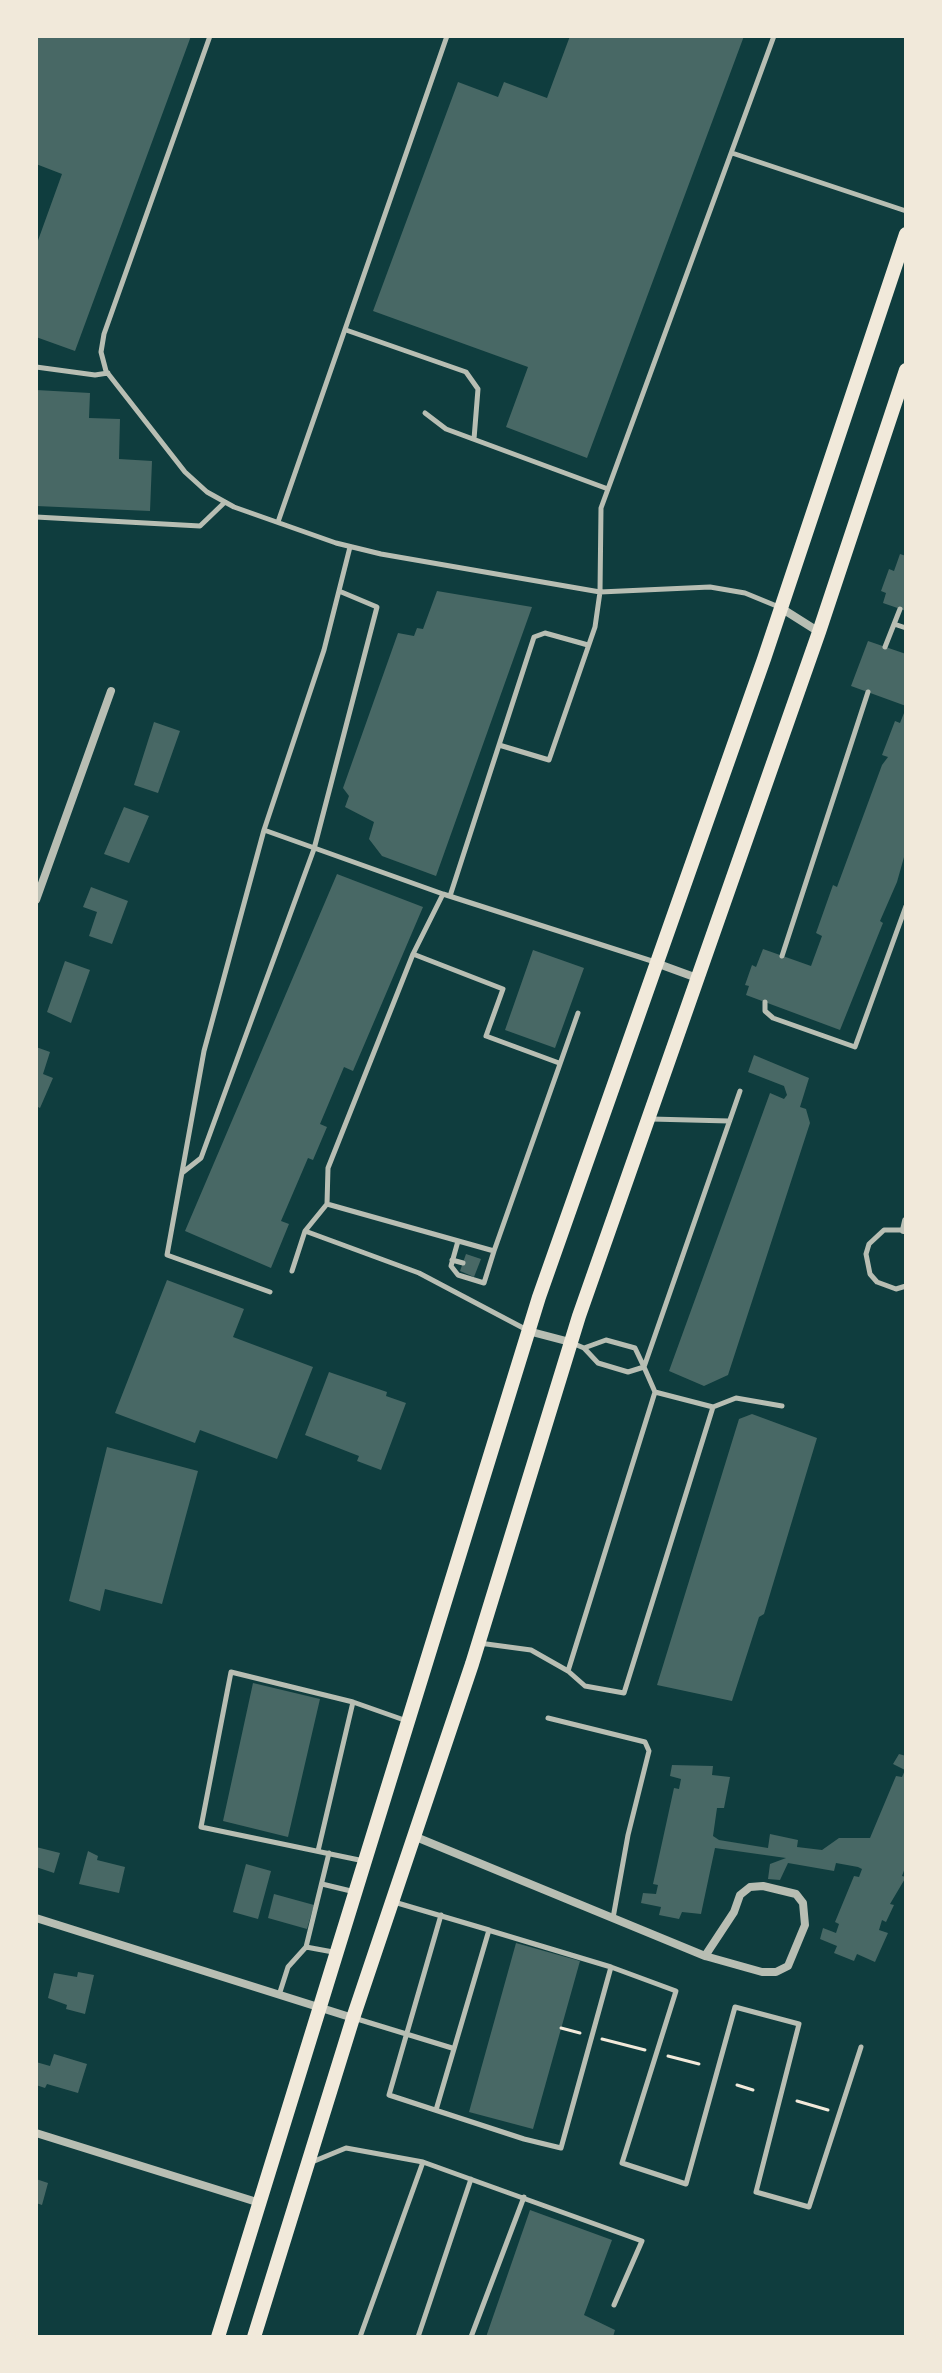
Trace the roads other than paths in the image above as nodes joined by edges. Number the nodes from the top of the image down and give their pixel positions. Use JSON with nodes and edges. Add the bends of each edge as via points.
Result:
{"nodes":[{"id":1,"x":210,"y":36,"type":"edge"},
{"id":2,"x":447,"y":36,"type":"edge"},
{"id":3,"x":774,"y":36,"type":"edge"},
{"id":4,"x":732,"y":153,"type":"junction"},
{"id":5,"x":906,"y":211,"type":"edge"},
{"id":6,"x":906,"y":234,"type":"edge"},
{"id":7,"x":346,"y":330,"type":"junction"},
{"id":8,"x":36,"y":367,"type":"edge"},
{"id":9,"x":906,"y":370,"type":"edge"},
{"id":10,"x":108,"y":373,"type":"junction"},
{"id":11,"x":425,"y":413,"type":"dead end"},
{"id":12,"x":474,"y":439,"type":"junction"},
{"id":13,"x":608,"y":489,"type":"junction"},
{"id":14,"x":225,"y":502,"type":"junction"},
{"id":15,"x":36,"y":517,"type":"edge"},
{"id":16,"x":278,"y":522,"type":"junction"},
{"id":17,"x":350,"y":547,"type":"junction"},
{"id":18,"x":339,"y":591,"type":"junction"},
{"id":19,"x":600,"y":592,"type":"junction"},
{"id":20,"x":781,"y":608,"type":"junction"},
{"id":21,"x":900,"y":609,"type":"dead end"},
{"id":22,"x":894,"y":624,"type":"junction"},
{"id":23,"x":906,"y":628,"type":"edge"},
{"id":24,"x":819,"y":632,"type":"junction"},
{"id":25,"x":588,"y":645,"type":"junction"},
{"id":26,"x":885,"y":647,"type":"dead end"},
{"id":27,"x":111,"y":691,"type":"dead end"},
{"id":28,"x":868,"y":692,"type":"dead end"},
{"id":29,"x":499,"y":745,"type":"junction"},
{"id":30,"x":264,"y":830,"type":"junction"},
{"id":31,"x":314,"y":849,"type":"junction"},
{"id":32,"x":36,"y":868,"type":"edge"},
{"id":33,"x":46,"y":871,"type":"junction"},
{"id":34,"x":447,"y":895,"type":"junction"},
{"id":35,"x":36,"y":900,"type":"edge"},
{"id":36,"x":906,"y":906,"type":"edge"},
{"id":37,"x":413,"y":954,"type":"junction"},
{"id":38,"x":782,"y":956,"type":"dead end"},
{"id":39,"x":655,"y":963,"type":"junction"},
{"id":40,"x":697,"y":978,"type":"junction"},
{"id":41,"x":765,"y":1002,"type":"dead end"},
{"id":42,"x":578,"y":1013,"type":"dead end"},
{"id":43,"x":559,"y":1063,"type":"junction"},
{"id":44,"x":740,"y":1091,"type":"dead end"},
{"id":45,"x":646,"y":1119,"type":"junction"},
{"id":46,"x":729,"y":1121,"type":"junction"},
{"id":47,"x":182,"y":1173,"type":"junction"},
{"id":48,"x":327,"y":1204,"type":"junction"},
{"id":49,"x":905,"y":1227,"type":"edge"},
{"id":50,"x":305,"y":1231,"type":"junction"},
{"id":51,"x":458,"y":1241,"type":"junction"},
{"id":52,"x":494,"y":1251,"type":"junction"},
{"id":53,"x":452,"y":1260,"type":"junction"},
{"id":54,"x":463,"y":1263,"type":"dead end"},
{"id":55,"x":478,"y":1268,"type":"dead end"},
{"id":56,"x":292,"y":1271,"type":"dead end"},
{"id":57,"x":487,"y":1271,"type":"junction"},
{"id":58,"x":906,"y":1286,"type":"edge"},
{"id":59,"x":270,"y":1292,"type":"dead end"},
{"id":60,"x":528,"y":1331,"type":"junction"},
{"id":61,"x":577,"y":1345,"type":"junction"},
{"id":62,"x":644,"y":1367,"type":"junction"},
{"id":63,"x":655,"y":1392,"type":"junction"},
{"id":64,"x":782,"y":1406,"type":"dead end"},
{"id":65,"x":713,"y":1407,"type":"junction"},
{"id":66,"x":478,"y":1643,"type":"junction"},
{"id":67,"x":568,"y":1671,"type":"junction"},
{"id":68,"x":353,"y":1702,"type":"junction"},
{"id":69,"x":548,"y":1718,"type":"dead end"},
{"id":70,"x":408,"y":1721,"type":"junction"},
{"id":71,"x":416,"y":1837,"type":"junction"},
{"id":72,"x":318,"y":1851,"type":"junction"},
{"id":73,"x":329,"y":1853,"type":"junction"},
{"id":74,"x":366,"y":1861,"type":"junction"},
{"id":75,"x":322,"y":1884,"type":"junction"},
{"id":76,"x":356,"y":1892,"type":"junction"},
{"id":77,"x":394,"y":1902,"type":"junction"},
{"id":78,"x":441,"y":1915,"type":"junction"},
{"id":79,"x":36,"y":1918,"type":"edge"},
{"id":80,"x":613,"y":1919,"type":"junction"},
{"id":81,"x":488,"y":1930,"type":"junction"},
{"id":82,"x":306,"y":1947,"type":"junction"},
{"id":83,"x":338,"y":1953,"type":"junction"},
{"id":84,"x":705,"y":1956,"type":"junction"},
{"id":85,"x":611,"y":1967,"type":"junction"},
{"id":86,"x":280,"y":1992,"type":"junction"},
{"id":87,"x":322,"y":2005,"type":"junction"},
{"id":88,"x":353,"y":2018,"type":"junction"},
{"id":89,"x":404,"y":2034,"type":"junction"},
{"id":90,"x":861,"y":2047,"type":"dead end"},
{"id":91,"x":452,"y":2048,"type":"junction"},
{"id":92,"x":436,"y":2110,"type":"junction"},
{"id":93,"x":36,"y":2133,"type":"edge"},
{"id":94,"x":423,"y":2162,"type":"junction"},
{"id":95,"x":307,"y":2166,"type":"junction"},
{"id":96,"x":471,"y":2178,"type":"junction"},
{"id":97,"x":524,"y":2197,"type":"junction"},
{"id":98,"x":260,"y":2203,"type":"junction"},
{"id":99,"x":614,"y":2305,"type":"dead end"},
{"id":100,"x":218,"y":2337,"type":"edge"},
{"id":101,"x":254,"y":2337,"type":"edge"},
{"id":102,"x":360,"y":2337,"type":"edge"},
{"id":103,"x":418,"y":2337,"type":"edge"},
{"id":104,"x":471,"y":2337,"type":"edge"}],
"edges":[{"from":1,"to":10,"type":"lane","via":[[104,334],[101,352]]},
{"from":2,"to":7,"type":"lane"},
{"from":3,"to":4,"type":"lane"},
{"from":4,"to":5,"type":"lane"},
{"from":4,"to":13,"type":"lane"},
{"from":6,"to":20,"type":"main road"},
{"from":7,"to":12,"type":"lane","via":[[466,372],[478,389]]},
{"from":7,"to":16,"type":"lane"},
{"from":8,"to":10,"type":"lane"},
{"from":9,"to":24,"type":"main road"},
{"from":10,"to":14,"type":"lane","via":[[185,472]]},
{"from":11,"to":12,"type":"lane","via":[[446,429]]},
{"from":12,"to":13,"type":"lane"},
{"from":13,"to":19,"type":"lane","via":[[599,527]]},
{"from":14,"to":15,"type":"lane","via":[[200,526]]},
{"from":14,"to":16,"type":"lane"},
{"from":16,"to":17,"type":"lane"},
{"from":17,"to":18,"type":"lane"},
{"from":17,"to":19,"type":"lane"},
{"from":18,"to":30,"type":"lane"},
{"from":18,"to":31,"type":"lane","via":[[377,607]]},
{"from":19,"to":20,"type":"lane","via":[[710,587],[745,593]]},
{"from":19,"to":25,"type":"lane"},
{"from":20,"to":24,"type":"street"},
{"from":20,"to":39,"type":"main road"},
{"from":21,"to":22,"type":"lane"},
{"from":22,"to":23,"type":"lane"},
{"from":22,"to":26,"type":"lane"},
{"from":24,"to":40,"type":"main road"},
{"from":25,"to":29,"type":"lane","via":[[545,633],[534,637]]},
{"from":25,"to":29,"type":"lane","via":[[549,760]]},
{"from":27,"to":33,"type":"street"},
{"from":28,"to":38,"type":"lane"},
{"from":29,"to":34,"type":"lane"},
{"from":30,"to":31,"type":"lane"},
{"from":30,"to":47,"type":"lane","via":[[204,1051]]},
{"from":31,"to":34,"type":"lane"},
{"from":31,"to":47,"type":"lane","via":[[201,1158]]},
{"from":32,"to":33,"type":"street"},
{"from":33,"to":35,"type":"street"},
{"from":34,"to":37,"type":"lane"},
{"from":34,"to":39,"type":"lane"},
{"from":36,"to":41,"type":"lane","via":[[855,1047],[773,1018],[765,1011]]},
{"from":37,"to":43,"type":"lane","via":[[503,989],[486,1036]]},
{"from":37,"to":48,"type":"lane","via":[[328,1168]]},
{"from":39,"to":40,"type":"street"},
{"from":39,"to":60,"type":"main road"},
{"from":40,"to":45,"type":"main road"},
{"from":42,"to":43,"type":"lane"},
{"from":43,"to":52,"type":"lane"},
{"from":44,"to":46,"type":"lane"},
{"from":45,"to":46,"type":"lane"},
{"from":45,"to":61,"type":"main road"},
{"from":46,"to":62,"type":"lane"},
{"from":47,"to":59,"type":"lane","via":[[167,1255]]},
{"from":48,"to":50,"type":"lane"},
{"from":48,"to":51,"type":"lane"},
{"from":49,"to":58,"type":"lane","via":[[875,1236],[866,1264],[886,1287]]},
{"from":50,"to":56,"type":"lane"},
{"from":50,"to":60,"type":"lane","via":[[419,1273]]},
{"from":51,"to":52,"type":"lane"},
{"from":51,"to":53,"type":"lane"},
{"from":52,"to":57,"type":"lane"},
{"from":53,"to":54,"type":"lane"},
{"from":53,"to":57,"type":"lane","via":[[458,1275],[484,1283]]},
{"from":55,"to":57,"type":"lane"},
{"from":60,"to":61,"type":"street"},
{"from":60,"to":70,"type":"main road"},
{"from":61,"to":62,"type":"lane","via":[[598,1363],[628,1372]]},
{"from":61,"to":62,"type":"lane","via":[[606,1340],[635,1348]]},
{"from":61,"to":66,"type":"main road"},
{"from":62,"to":63,"type":"lane"},
{"from":63,"to":65,"type":"lane"},
{"from":63,"to":67,"type":"lane"},
{"from":64,"to":65,"type":"lane","via":[[736,1398]]},
{"from":65,"to":67,"type":"lane","via":[[624,1693],[585,1686]]},
{"from":66,"to":67,"type":"lane","via":[[531,1650]]},
{"from":66,"to":71,"type":"main road"},
{"from":68,"to":70,"type":"lane"},
{"from":68,"to":72,"type":"lane"},
{"from":68,"to":72,"type":"lane","via":[[231,1672],[201,1827]]},
{"from":69,"to":80,"type":"lane","via":[[645,1742],[649,1751]]},
{"from":70,"to":74,"type":"main road"},
{"from":71,"to":77,"type":"main road"},
{"from":71,"to":80,"type":"street"},
{"from":72,"to":73,"type":"lane"},
{"from":73,"to":74,"type":"lane"},
{"from":73,"to":75,"type":"lane"},
{"from":74,"to":76,"type":"main road"},
{"from":75,"to":76,"type":"lane"},
{"from":75,"to":82,"type":"lane"},
{"from":76,"to":83,"type":"main road"},
{"from":77,"to":78,"type":"lane"},
{"from":77,"to":88,"type":"main road"},
{"from":78,"to":81,"type":"lane"},
{"from":78,"to":89,"type":"lane"},
{"from":79,"to":86,"type":"street"},
{"from":80,"to":84,"type":"street"},
{"from":81,"to":85,"type":"lane"},
{"from":81,"to":91,"type":"lane"},
{"from":82,"to":83,"type":"lane"},
{"from":82,"to":86,"type":"lane","via":[[288,1967]]},
{"from":83,"to":87,"type":"main road"},
{"from":84,"to":84,"type":"street","via":[[740,1895],[750,1887],[796,1894],[803,1903],[805,1925],[788,1966],[762,1972]]},
{"from":85,"to":90,"type":"lane","via":[[676,1991],[622,2163],[686,2184],[735,2007],[799,2024],[756,2192],[809,2207]]},
{"from":85,"to":92,"type":"lane","via":[[561,2148]]},
{"from":86,"to":87,"type":"street"},
{"from":87,"to":88,"type":"street"},
{"from":87,"to":98,"type":"main road"},
{"from":88,"to":89,"type":"lane"},
{"from":88,"to":95,"type":"main road"},
{"from":89,"to":91,"type":"lane"},
{"from":89,"to":92,"type":"lane","via":[[389,2095]]},
{"from":91,"to":92,"type":"lane"},
{"from":93,"to":98,"type":"street"},
{"from":94,"to":95,"type":"lane","via":[[346,2148]]},
{"from":94,"to":96,"type":"lane"},
{"from":94,"to":102,"type":"lane"},
{"from":95,"to":101,"type":"main road"},
{"from":96,"to":97,"type":"lane"},
{"from":96,"to":103,"type":"lane"},
{"from":97,"to":99,"type":"lane","via":[[642,2241]]},
{"from":97,"to":104,"type":"lane"},
{"from":98,"to":100,"type":"main road"}]}
